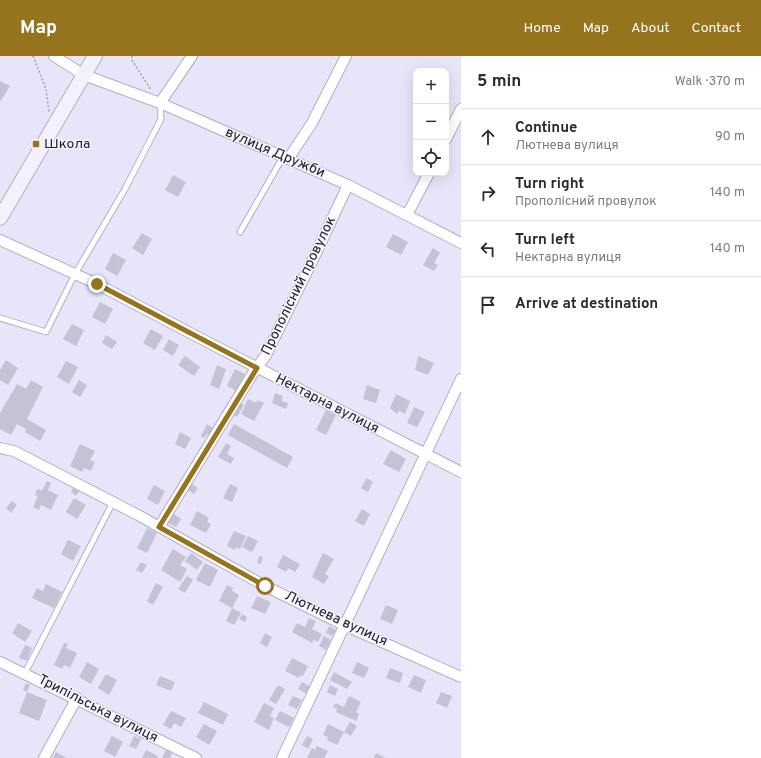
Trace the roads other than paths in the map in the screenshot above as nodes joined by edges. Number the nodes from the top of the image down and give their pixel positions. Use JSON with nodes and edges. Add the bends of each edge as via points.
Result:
{"nodes":[{"id":1,"x":54,"y":56,"type":"edge"},
{"id":2,"x":96,"y":56,"type":"edge"},
{"id":3,"x":192,"y":56,"type":"edge"},
{"id":4,"x":346,"y":56,"type":"edge"},
{"id":5,"x":84,"y":75,"type":"junction"},
{"id":6,"x":160,"y":104,"type":"junction"},
{"id":7,"x":461,"y":110,"type":"edge"},
{"id":8,"x":449,"y":133,"type":"edge"},
{"id":9,"x":285,"y":158,"type":"junction"},
{"id":10,"x":427,"y":176,"type":"edge"},
{"id":11,"x":348,"y":185,"type":"junction"},
{"id":12,"x":407,"y":215,"type":"junction"},
{"id":13,"x":0,"y":218,"type":"edge"},
{"id":14,"x":240,"y":232,"type":"dead end"},
{"id":15,"x":0,"y":240,"type":"edge"},
{"id":16,"x":461,"y":243,"type":"edge"},
{"id":17,"x":75,"y":274,"type":"junction"},
{"id":18,"x":0,"y":318,"type":"edge"},
{"id":19,"x":257,"y":368,"type":"junction"},
{"id":20,"x":461,"y":379,"type":"edge"},
{"id":21,"x":0,"y":448,"type":"edge"},
{"id":22,"x":426,"y":454,"type":"junction"},
{"id":23,"x":461,"y":472,"type":"edge"},
{"id":24,"x":113,"y":502,"type":"junction"},
{"id":25,"x":159,"y":527,"type":"junction"},
{"id":26,"x":346,"y":626,"type":"junction"},
{"id":27,"x":0,"y":662,"type":"edge"},
{"id":28,"x":25,"y":673,"type":"junction"},
{"id":29,"x":461,"y":677,"type":"edge"},
{"id":30,"x":77,"y":698,"type":"junction"},
{"id":31,"x":44,"y":758,"type":"edge"},
{"id":32,"x":196,"y":758,"type":"edge"},
{"id":33,"x":282,"y":758,"type":"edge"}],
"edges":[{"from":1,"to":5,"type":"street","name":"вулиця Дружби"},
{"from":2,"to":5,"type":"main road"},
{"from":3,"to":6,"type":"street"},
{"from":4,"to":9,"type":"street","via":[[312,124]]},
{"from":5,"to":6,"type":"street","name":"вулиця Дружби"},
{"from":5,"to":13,"type":"main road"},
{"from":6,"to":9,"type":"street","name":"вулиця Дружби"},
{"from":6,"to":17,"type":"lane","via":[[162,119]]},
{"from":7,"to":8,"type":"street"},
{"from":9,"to":11,"type":"street","name":"вулиця Дружби"},
{"from":9,"to":14,"type":"lane"},
{"from":10,"to":12,"type":"street"},
{"from":11,"to":12,"type":"street","name":"вулиця Дружби"},
{"from":11,"to":19,"type":"street","name":"Прополісний провулок","via":[[266,355]]},
{"from":12,"to":16,"type":"street","name":"вулиця Дружби"},
{"from":15,"to":17,"type":"street","name":"Нектарна вулиця"},
{"from":17,"to":18,"type":"lane","via":[[46,332]]},
{"from":17,"to":19,"type":"street","name":"Нектарна вулиця"},
{"from":19,"to":22,"type":"street","name":"Нектарна вулиця"},
{"from":19,"to":25,"type":"street","name":"Прополісний провулок"},
{"from":20,"to":22,"type":"street"},
{"from":21,"to":24,"type":"street","name":"Лютнева вулиця","via":[[14,451]]},
{"from":22,"to":23,"type":"street","name":"Нектарна вулиця"},
{"from":22,"to":26,"type":"street"},
{"from":24,"to":25,"type":"street","name":"Лютнева вулиця"},
{"from":24,"to":28,"type":"lane"},
{"from":25,"to":26,"type":"street","name":"Лютнева вулиця","via":[[265,586]]},
{"from":26,"to":29,"type":"street","name":"Лютнева вулиця"},
{"from":26,"to":33,"type":"street"},
{"from":27,"to":28,"type":"street","name":"Трипільська вулиця"},
{"from":28,"to":30,"type":"street","name":"Трипільська вулиця"},
{"from":30,"to":31,"type":"street"},
{"from":30,"to":32,"type":"street","name":"Трипільська вулиця"}]}
